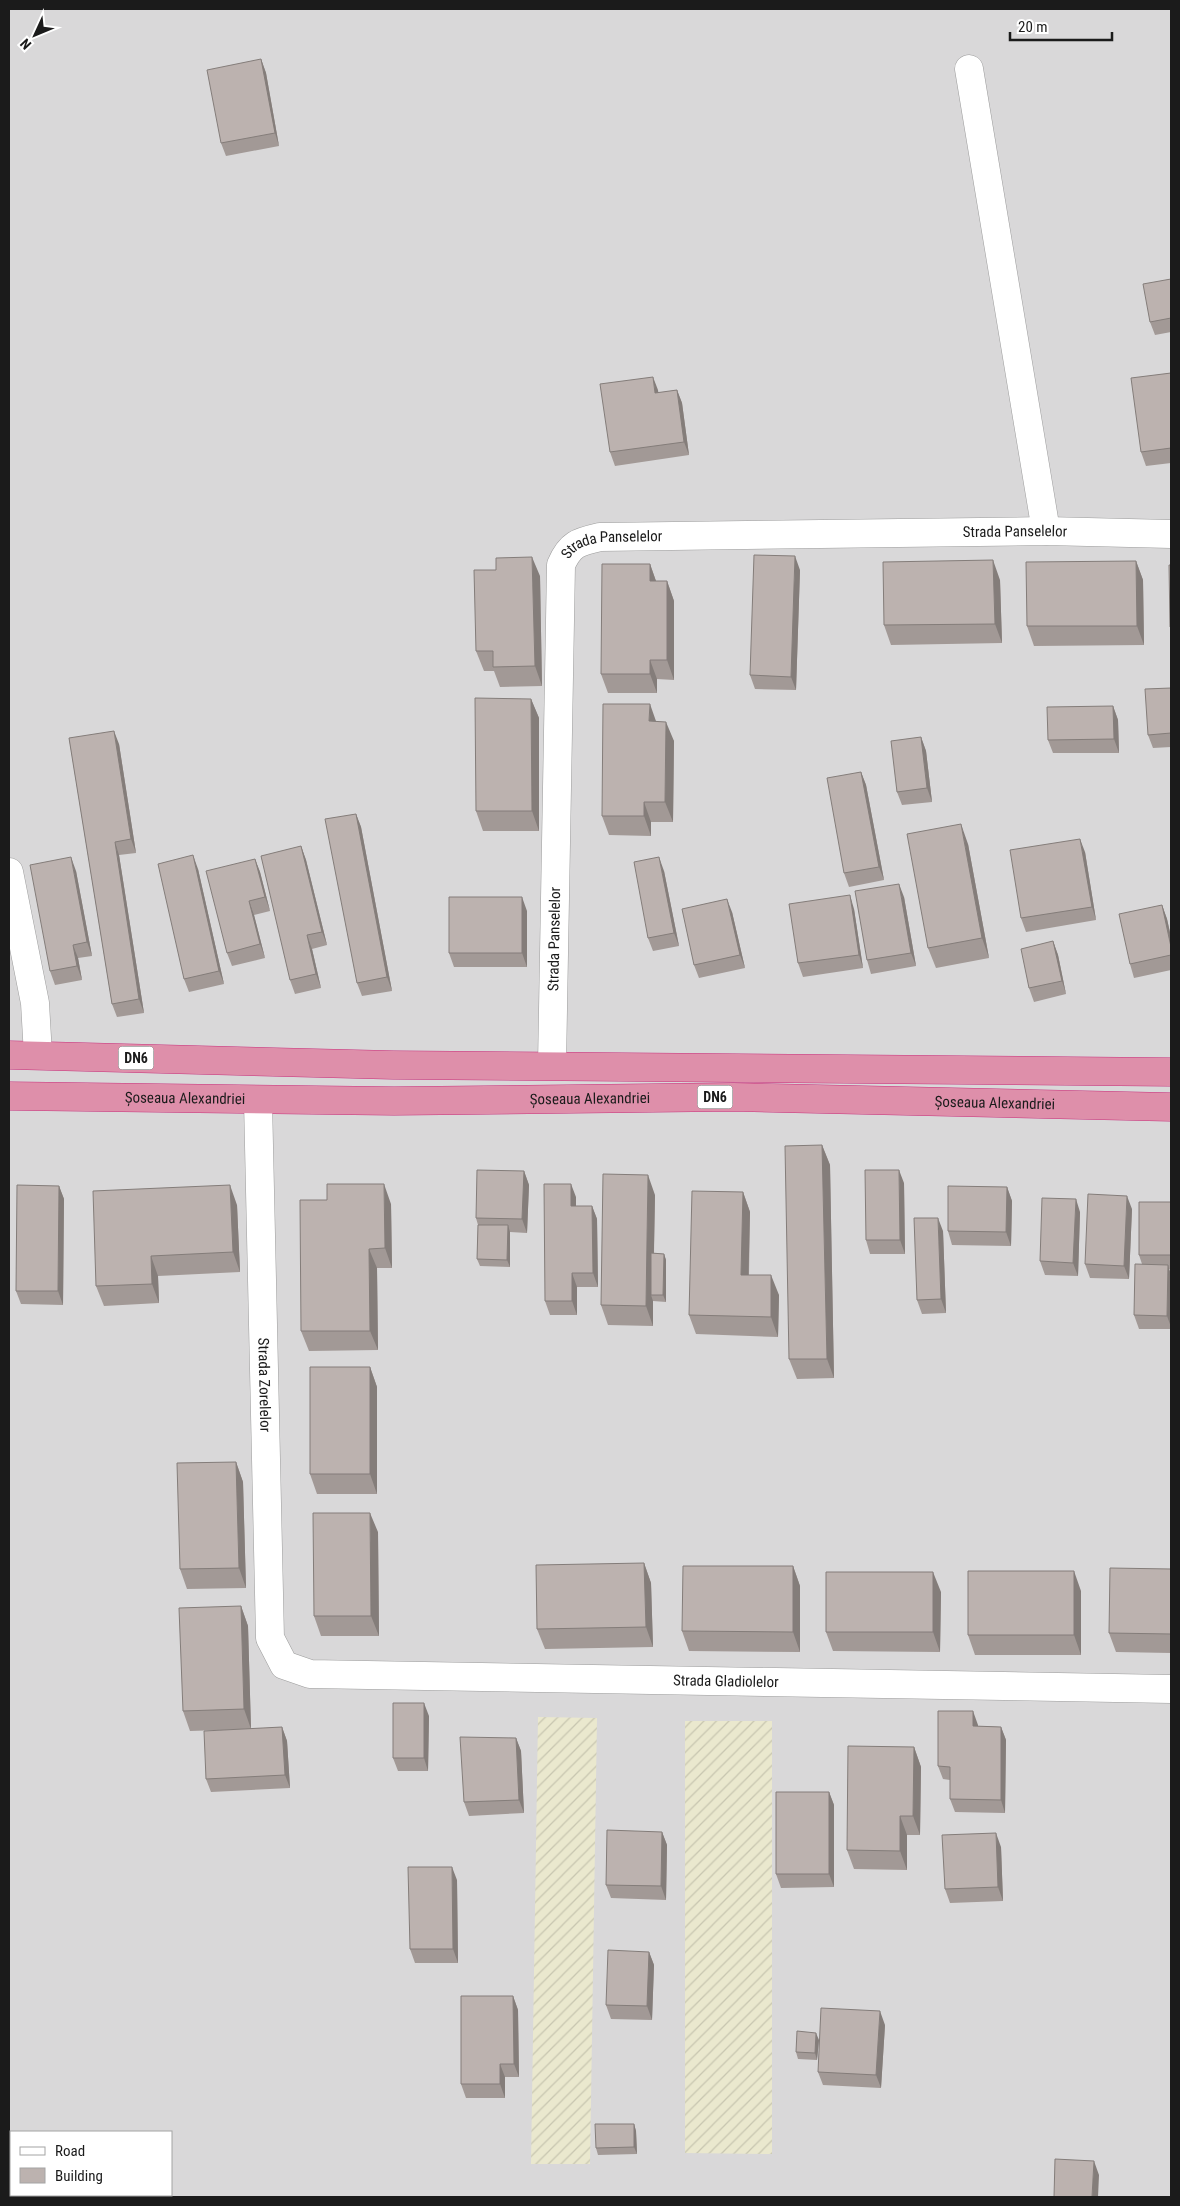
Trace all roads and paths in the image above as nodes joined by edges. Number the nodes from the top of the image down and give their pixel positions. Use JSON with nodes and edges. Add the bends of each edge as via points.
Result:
{"nodes":[{"id":1,"x":969,"y":69,"type":"dead end"},
{"id":2,"x":1046,"y":532,"type":"junction"},
{"id":3,"x":1171,"y":534,"type":"edge"},
{"id":4,"x":9,"y":872,"type":"edge"},
{"id":5,"x":9,"y":1055,"type":"edge"},
{"id":6,"x":38,"y":1055,"type":"junction"},
{"id":7,"x":552,"y":1065,"type":"junction"},
{"id":8,"x":1171,"y":1072,"type":"edge"},
{"id":9,"x":9,"y":1096,"type":"edge"},
{"id":10,"x":258,"y":1101,"type":"junction"},
{"id":11,"x":1171,"y":1107,"type":"edge"},
{"id":12,"x":284,"y":1665,"type":"joint"},
{"id":13,"x":1171,"y":1688,"type":"edge"}],
"edges":[{"from":1,"to":2,"type":"street"},
{"from":2,"to":3,"type":"street","name":"Strada Panselelor"},
{"from":2,"to":7,"type":"street","name":"Strada Panselelor","via":[[600,537],[584,540],[568,550],[561,565]]},
{"from":4,"to":6,"type":"street","via":[[35,1003]]},
{"from":5,"to":6,"type":"highway","number":"DN6"},
{"from":6,"to":7,"type":"highway","number":"DN6","via":[[291,1063]]},
{"from":7,"to":8,"type":"highway","number":"DN6"},
{"from":9,"to":10,"type":"highway","name":"Șoseaua Alexandriei","number":"DN6"},
{"from":10,"to":11,"type":"highway","name":"Șoseaua Alexandriei","number":"DN6","via":[[733,1097]]},
{"from":10,"to":12,"type":"street","name":"Strada Zorelelor","via":[[270,1638]]},
{"from":12,"to":13,"type":"street","name":"Strada Gladiolelor","via":[[310,1674]]}]}
